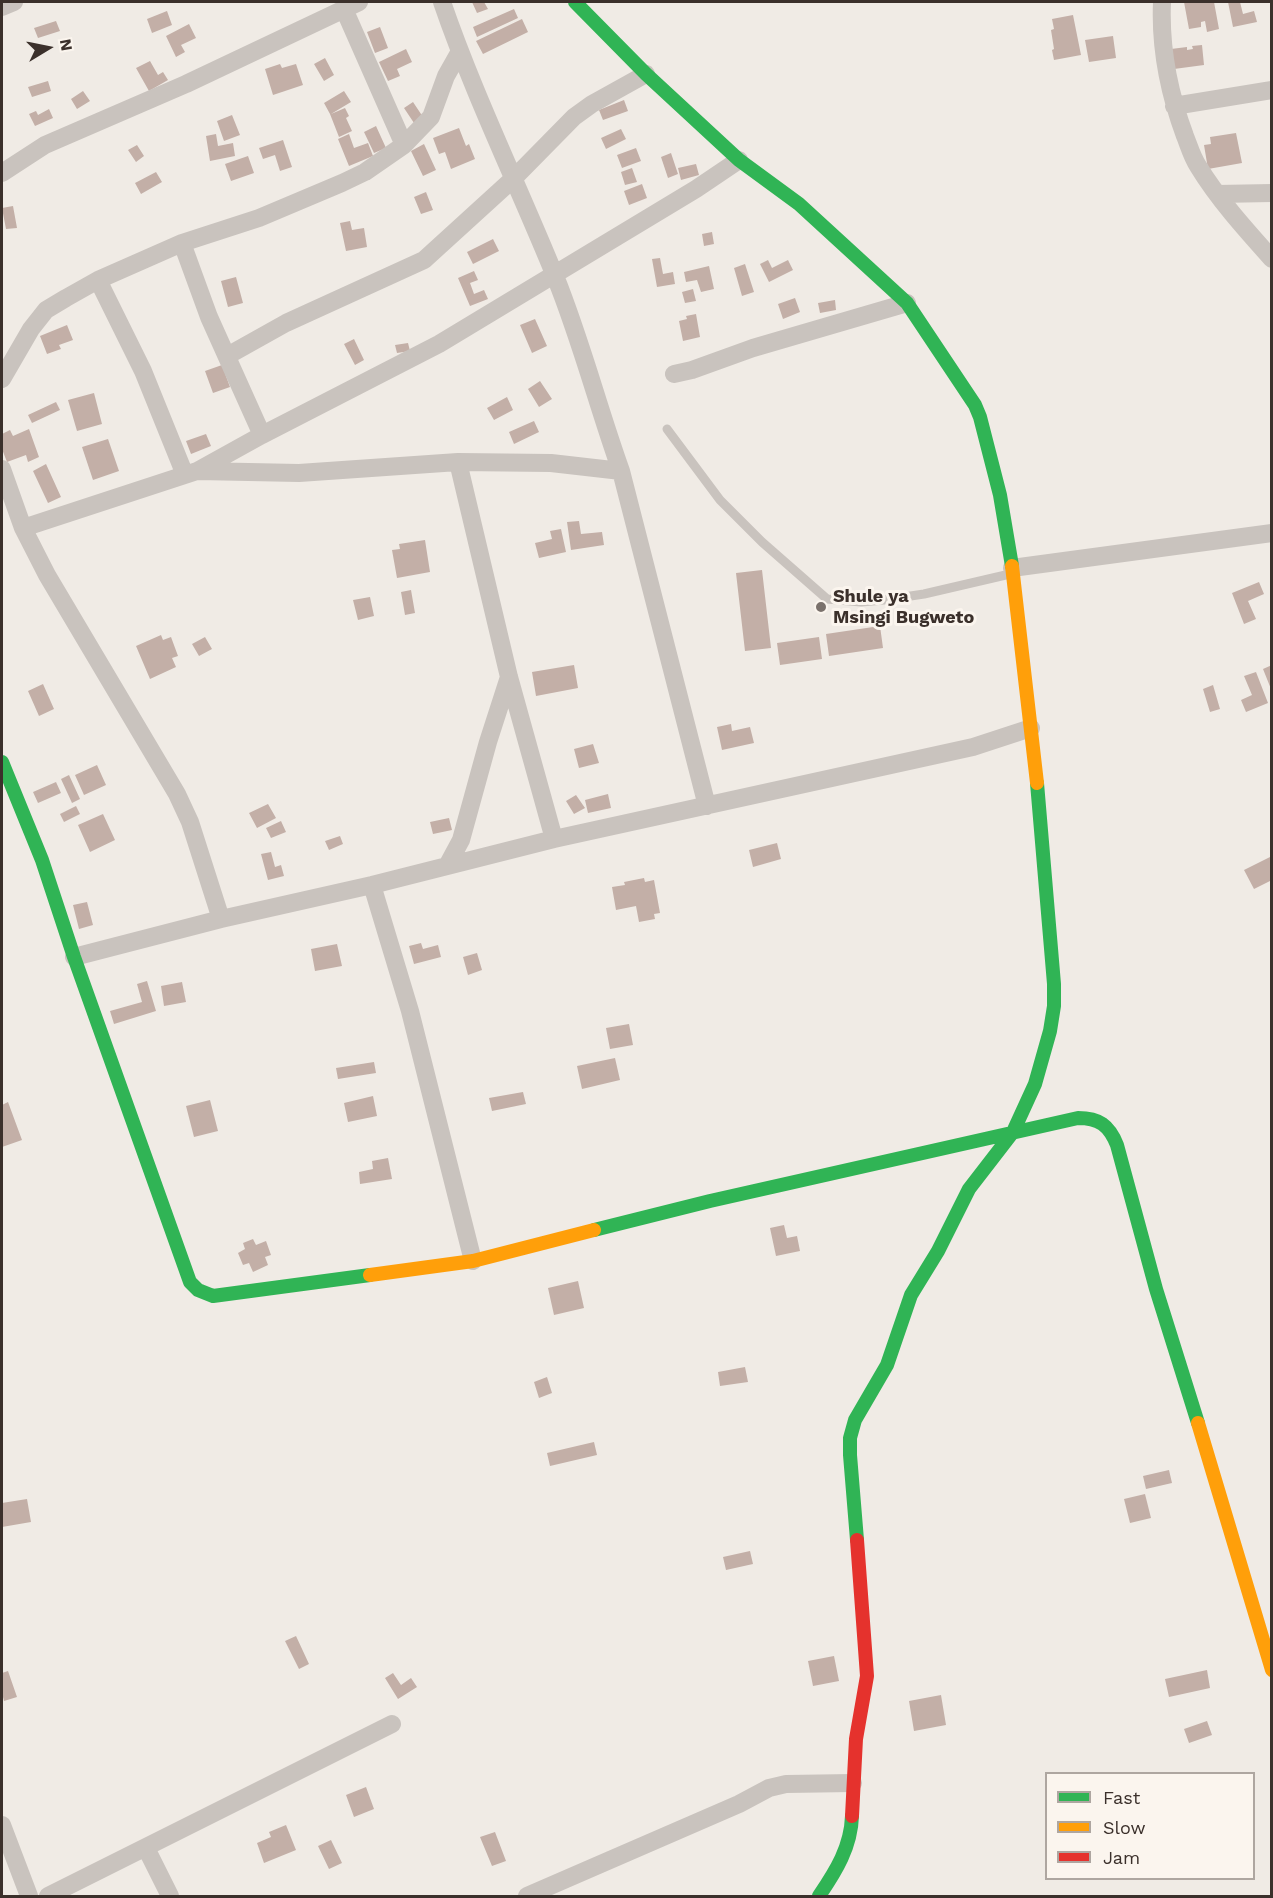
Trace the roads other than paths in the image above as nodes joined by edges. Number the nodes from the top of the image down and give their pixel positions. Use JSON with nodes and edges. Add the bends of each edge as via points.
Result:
{"nodes":[{"id":1,"x":14,"y":2,"type":"edge"},
{"id":2,"x":442,"y":2,"type":"edge"},
{"id":3,"x":575,"y":2,"type":"edge"},
{"id":4,"x":1162,"y":2,"type":"edge"},
{"id":5,"x":351,"y":5,"type":"edge"},
{"id":6,"x":2,"y":7,"type":"edge"},
{"id":7,"x":459,"y":53,"type":"junction"},
{"id":8,"x":646,"y":74,"type":"junction"},
{"id":9,"x":1272,"y":90,"type":"edge"},
{"id":10,"x":1174,"y":106,"type":"junction"},
{"id":11,"x":404,"y":145,"type":"junction"},
{"id":12,"x":739,"y":160,"type":"junction"},
{"id":13,"x":2,"y":173,"type":"edge"},
{"id":14,"x":514,"y":178,"type":"junction"},
{"id":15,"x":1272,"y":193,"type":"edge"},
{"id":16,"x":1217,"y":194,"type":"junction"},
{"id":17,"x":182,"y":243,"type":"junction"},
{"id":18,"x":1272,"y":260,"type":"edge"},
{"id":19,"x":555,"y":275,"type":"junction"},
{"id":20,"x":98,"y":280,"type":"junction"},
{"id":21,"x":907,"y":303,"type":"junction"},
{"id":22,"x":227,"y":356,"type":"junction"},
{"id":23,"x":674,"y":374,"type":"dead end"},
{"id":24,"x":2,"y":379,"type":"edge"},
{"id":25,"x":667,"y":429,"type":"dead end"},
{"id":26,"x":262,"y":435,"type":"junction"},
{"id":27,"x":458,"y":462,"type":"junction"},
{"id":28,"x":2,"y":469,"type":"edge"},
{"id":29,"x":621,"y":471,"type":"junction"},
{"id":30,"x":191,"y":473,"type":"junction"},
{"id":31,"x":23,"y":528,"type":"junction"},
{"id":32,"x":1272,"y":533,"type":"edge"},
{"id":33,"x":1013,"y":571,"type":"junction"},
{"id":34,"x":509,"y":678,"type":"junction"},
{"id":35,"x":1030,"y":728,"type":"junction"},
{"id":36,"x":3,"y":771,"type":"edge"},
{"id":37,"x":707,"y":806,"type":"junction"},
{"id":38,"x":554,"y":839,"type":"junction"},
{"id":39,"x":447,"y":866,"type":"junction"},
{"id":40,"x":372,"y":885,"type":"junction"},
{"id":41,"x":221,"y":920,"type":"junction"},
{"id":42,"x":74,"y":957,"type":"junction"},
{"id":43,"x":1013,"y":1132,"type":"junction"},
{"id":44,"x":473,"y":1261,"type":"junction"},
{"id":45,"x":1272,"y":1670,"type":"edge"},
{"id":46,"x":392,"y":1724,"type":"dead end"},
{"id":47,"x":853,"y":1783,"type":"junction"},
{"id":48,"x":2,"y":1825,"type":"edge"},
{"id":49,"x":146,"y":1848,"type":"junction"},
{"id":50,"x":28,"y":1896,"type":"edge"},
{"id":51,"x":48,"y":1896,"type":"edge"},
{"id":52,"x":170,"y":1896,"type":"edge"},
{"id":53,"x":527,"y":1896,"type":"edge"},
{"id":54,"x":819,"y":1896,"type":"edge"}],
"edges":[{"from":1,"to":6,"type":"street"},
{"from":2,"to":7,"type":"street"},
{"from":3,"to":8,"type":"street"},
{"from":4,"to":10,"type":"street","via":[[1167,75]]},
{"from":5,"to":11,"type":"street"},
{"from":5,"to":13,"type":"street","via":[[186,84],[45,145]]},
{"from":7,"to":11,"type":"street","via":[[446,75],[431,117]]},
{"from":7,"to":14,"type":"street"},
{"from":8,"to":12,"type":"street"},
{"from":8,"to":14,"type":"street","via":[[574,117]]},
{"from":9,"to":10,"type":"street"},
{"from":10,"to":16,"type":"street","via":[[1196,164]]},
{"from":11,"to":17,"type":"street","via":[[342,183],[259,218]]},
{"from":12,"to":19,"type":"street"},
{"from":12,"to":21,"type":"street","via":[[800,204]]},
{"from":14,"to":19,"type":"street"},
{"from":14,"to":22,"type":"street","via":[[424,260],[286,323]]},
{"from":15,"to":16,"type":"street"},
{"from":16,"to":18,"type":"street"},
{"from":17,"to":20,"type":"street"},
{"from":17,"to":22,"type":"street"},
{"from":19,"to":26,"type":"street","via":[[439,344]]},
{"from":19,"to":29,"type":"street","via":[[578,333]]},
{"from":20,"to":24,"type":"street","via":[[46,310]]},
{"from":20,"to":30,"type":"street"},
{"from":21,"to":23,"type":"street"},
{"from":21,"to":33,"type":"street","via":[[977,411],[1003,508]]},
{"from":22,"to":26,"type":"street"},
{"from":25,"to":33,"type":"lane","via":[[720,500],[827,599],[861,602],[924,594]]},
{"from":26,"to":30,"type":"street"},
{"from":27,"to":29,"type":"street","via":[[551,463]]},
{"from":27,"to":30,"type":"street","via":[[299,473]]},
{"from":27,"to":34,"type":"street"},
{"from":28,"to":31,"type":"street"},
{"from":29,"to":37,"type":"street"},
{"from":30,"to":31,"type":"street"},
{"from":31,"to":41,"type":"street","via":[[177,794],[190,822]]},
{"from":32,"to":33,"type":"street"},
{"from":33,"to":35,"type":"street"},
{"from":34,"to":38,"type":"street"},
{"from":34,"to":39,"type":"street","via":[[461,840]]},
{"from":35,"to":37,"type":"street","via":[[973,747]]},
{"from":35,"to":43,"type":"street","via":[[1054,1006],[1035,1084]]},
{"from":36,"to":42,"type":"street","via":[[42,860]]},
{"from":37,"to":38,"type":"street"},
{"from":38,"to":39,"type":"street"},
{"from":39,"to":40,"type":"street"},
{"from":40,"to":41,"type":"street"},
{"from":40,"to":44,"type":"street","via":[[410,1011]]},
{"from":41,"to":42,"type":"street"},
{"from":42,"to":44,"type":"street","via":[[193,1288],[213,1296]]},
{"from":43,"to":44,"type":"street","via":[[710,1201]]},
{"from":43,"to":45,"type":"street","via":[[1078,1118],[1092,1118],[1112,1132]]},
{"from":43,"to":47,"type":"street","via":[[969,1189],[904,1311],[887,1365],[855,1420],[850,1438],[867,1665]]},
{"from":46,"to":49,"type":"street"},
{"from":47,"to":53,"type":"street","via":[[801,1782],[769,1788]]},
{"from":47,"to":54,"type":"street","via":[[849,1843]]},
{"from":48,"to":50,"type":"street"},
{"from":49,"to":51,"type":"street"},
{"from":49,"to":52,"type":"street"}]}
